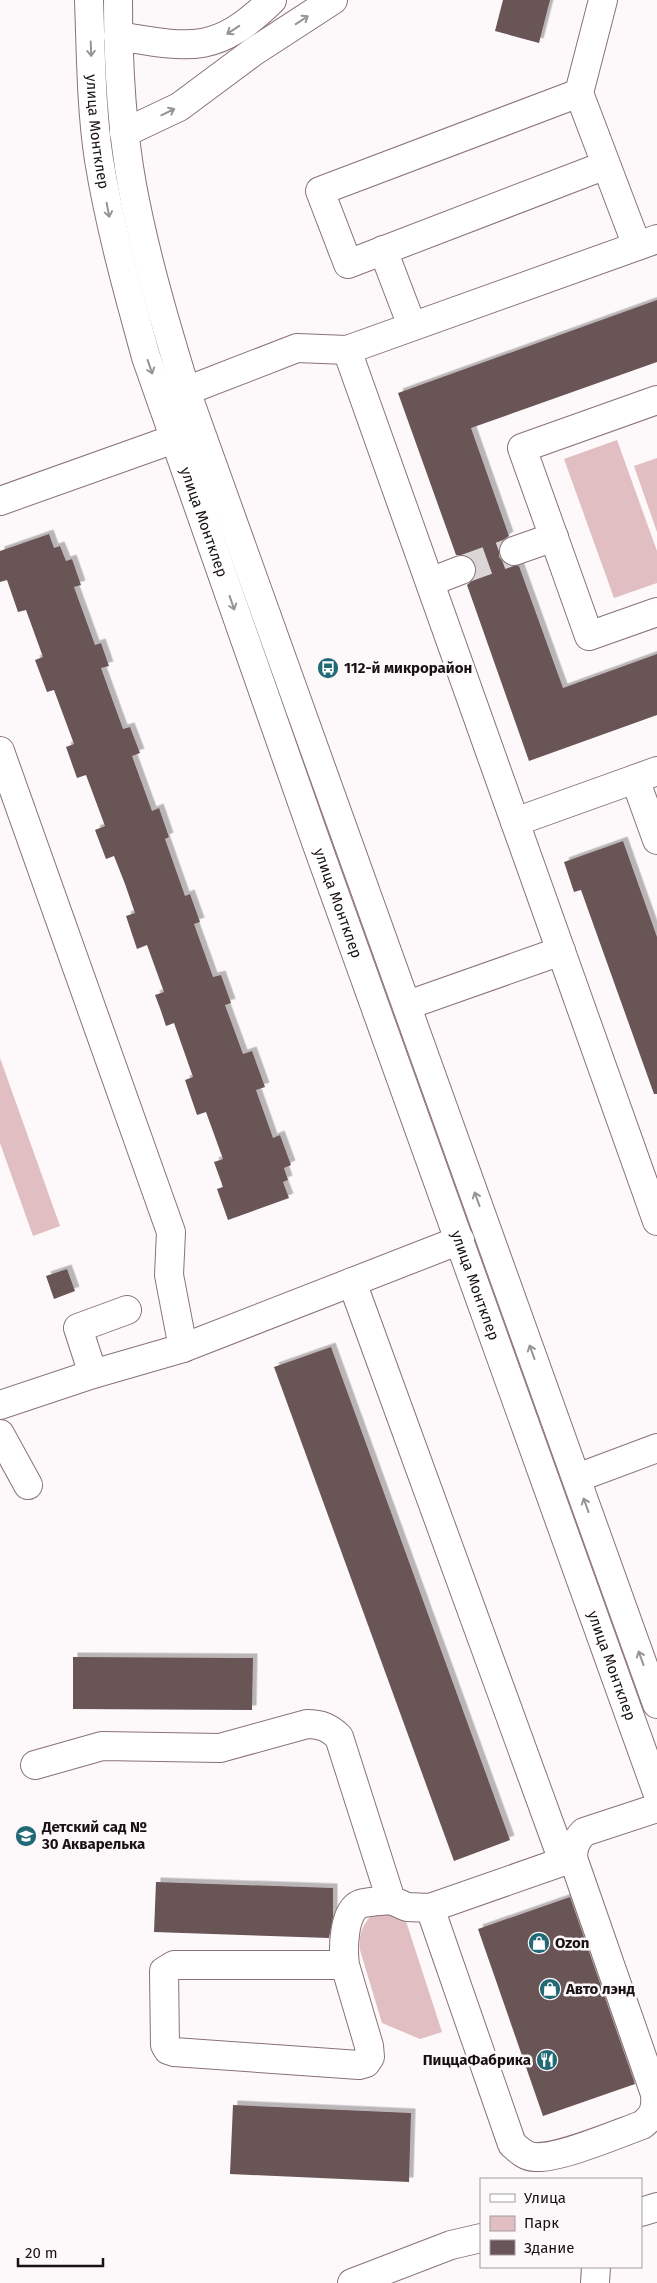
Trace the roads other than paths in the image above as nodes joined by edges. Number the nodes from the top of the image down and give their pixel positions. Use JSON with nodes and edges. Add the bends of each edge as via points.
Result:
{"nodes":[{"id":1,"x":89,"y":0,"type":"edge"},
{"id":2,"x":118,"y":0,"type":"edge"},
{"id":3,"x":272,"y":0,"type":"edge"},
{"id":4,"x":333,"y":0,"type":"edge"},
{"id":5,"x":603,"y":0,"type":"edge"},
{"id":6,"x":118,"y":36,"type":"junction"},
{"id":7,"x":579,"y":93,"type":"junction"},
{"id":8,"x":124,"y":133,"type":"junction"},
{"id":9,"x":606,"y":165,"type":"junction"},
{"id":10,"x":647,"y":243,"type":"edge"},
{"id":11,"x":383,"y":250,"type":"junction"},
{"id":12,"x":412,"y":326,"type":"junction"},
{"id":13,"x":347,"y":350,"type":"junction"},
{"id":14,"x":186,"y":391,"type":"junction"},
{"id":15,"x":657,"y":400,"type":"edge"},
{"id":16,"x":174,"y":439,"type":"junction"},
{"id":17,"x":0,"y":501,"type":"edge"},
{"id":18,"x":554,"y":537,"type":"junction"},
{"id":19,"x":514,"y":551,"type":"tunnel mouth"},
{"id":20,"x":461,"y":570,"type":"tunnel mouth"},
{"id":21,"x":430,"y":582,"type":"junction"},
{"id":22,"x":657,"y":612,"type":"edge"},
{"id":23,"x":0,"y":751,"type":"edge"},
{"id":24,"x":646,"y":775,"type":"edge"},
{"id":25,"x":515,"y":822,"type":"junction"},
{"id":26,"x":656,"y":837,"type":"edge"},
{"id":27,"x":561,"y":951,"type":"junction"},
{"id":28,"x":408,"y":1005,"type":"junction"},
{"id":29,"x":657,"y":1221,"type":"edge"},
{"id":30,"x":460,"y":1240,"type":"junction"},
{"id":31,"x":352,"y":1282,"type":"junction"},
{"id":32,"x":127,"y":1310,"type":"dead end"},
{"id":33,"x":183,"y":1348,"type":"junction"},
{"id":34,"x":94,"y":1374,"type":"junction"},
{"id":35,"x":0,"y":1405,"type":"edge"},
{"id":36,"x":0,"y":1434,"type":"edge"},
{"id":37,"x":657,"y":1448,"type":"edge"},
{"id":38,"x":577,"y":1478,"type":"junction"},
{"id":39,"x":28,"y":1485,"type":"dead end"},
{"id":40,"x":657,"y":1704,"type":"edge"},
{"id":41,"x":35,"y":1765,"type":"dead end"},
{"id":42,"x":657,"y":1792,"type":"edge"},
{"id":43,"x":657,"y":1808,"type":"edge"},
{"id":44,"x":568,"y":1859,"type":"junction"},
{"id":45,"x":392,"y":1900,"type":"junction"},
{"id":46,"x":430,"y":1908,"type":"junction"},
{"id":47,"x":345,"y":1965,"type":"junction"},
{"id":48,"x":650,"y":2056,"type":"edge"},
{"id":49,"x":657,"y":2207,"type":"edge"},
{"id":50,"x":642,"y":2212,"type":"edge"},
{"id":51,"x":480,"y":2238,"type":"edge"},
{"id":52,"x":596,"y":2268,"type":"edge"},
{"id":53,"x":352,"y":2283,"type":"edge"},
{"id":54,"x":595,"y":2283,"type":"edge"}],
"edges":[{"from":1,"to":16,"type":"street","name":"улица Монтклер","one_way":true,"via":[[94,104],[108,212],[146,357]]},
{"from":2,"to":6,"type":"street","name":"улица Монтклер"},
{"from":3,"to":6,"type":"street","one_way":true,"via":[[256,16],[216,41],[175,46]]},
{"from":8,"to":4,"type":"street","one_way":true,"via":[[179,107],[253,52]]},
{"from":5,"to":7,"type":"street"},
{"from":6,"to":8,"type":"street","name":"улица Монтклер"},
{"from":7,"to":9,"type":"street"},
{"from":7,"to":11,"type":"street","via":[[320,192],[348,264]]},
{"from":8,"to":14,"type":"street","name":"улица Монтклер","via":[[148,259]]},
{"from":9,"to":10,"type":"street"},
{"from":9,"to":11,"type":"street"},
{"from":10,"to":12,"type":"street"},
{"from":11,"to":12,"type":"street"},
{"from":12,"to":13,"type":"street"},
{"from":13,"to":14,"type":"street","via":[[297,348]]},
{"from":13,"to":21,"type":"street"},
{"from":14,"to":28,"type":"street","name":"улица Монтклер"},
{"from":15,"to":18,"type":"street","via":[[522,448]]},
{"from":16,"to":17,"type":"street"},
{"from":16,"to":30,"type":"street","name":"улица Монтклер","one_way":true},
{"from":18,"to":19,"type":"street"},
{"from":18,"to":22,"type":"street","via":[[590,636]]},
{"from":20,"to":21,"type":"street"},
{"from":21,"to":25,"type":"street"},
{"from":23,"to":33,"type":"street","via":[[171,1232],[169,1275]]},
{"from":24,"to":25,"type":"street"},
{"from":24,"to":26,"type":"street"},
{"from":25,"to":27,"type":"street"},
{"from":27,"to":28,"type":"street"},
{"from":27,"to":29,"type":"street"},
{"from":38,"to":28,"type":"street","name":"улица Монтклер","one_way":true},
{"from":30,"to":31,"type":"street"},
{"from":30,"to":42,"type":"street","name":"улица Монтклер"},
{"from":31,"to":33,"type":"street"},
{"from":31,"to":44,"type":"street"},
{"from":32,"to":34,"type":"street","via":[[78,1328]]},
{"from":33,"to":34,"type":"street"},
{"from":34,"to":35,"type":"street"},
{"from":36,"to":39,"type":"street"},
{"from":37,"to":38,"type":"street"},
{"from":40,"to":38,"type":"street","name":"улица Монтклер","one_way":true},
{"from":41,"to":45,"type":"street","via":[[102,1746],[210,1749],[307,1724],[326,1726],[339,1737]]},
{"from":43,"to":44,"type":"street","via":[[584,1832]]},
{"from":44,"to":46,"type":"street"},
{"from":44,"to":48,"type":"street"},
{"from":45,"to":46,"type":"street","via":[[407,1907]]},
{"from":45,"to":47,"type":"street","via":[[360,1904],[349,1914],[343,1950]]},
{"from":46,"to":48,"type":"street","via":[[512,2144],[522,2153],[533,2158],[550,2157],[642,2125],[651,2118],[656,2107]]},
{"from":47,"to":47,"type":"street","via":[[369,2046],[370,2057],[366,2063],[174,2052],[165,2045],[164,1971],[168,1967]]},
{"from":49,"to":50,"type":"street"},
{"from":51,"to":53,"type":"street"},
{"from":52,"to":54,"type":"street"}]}
